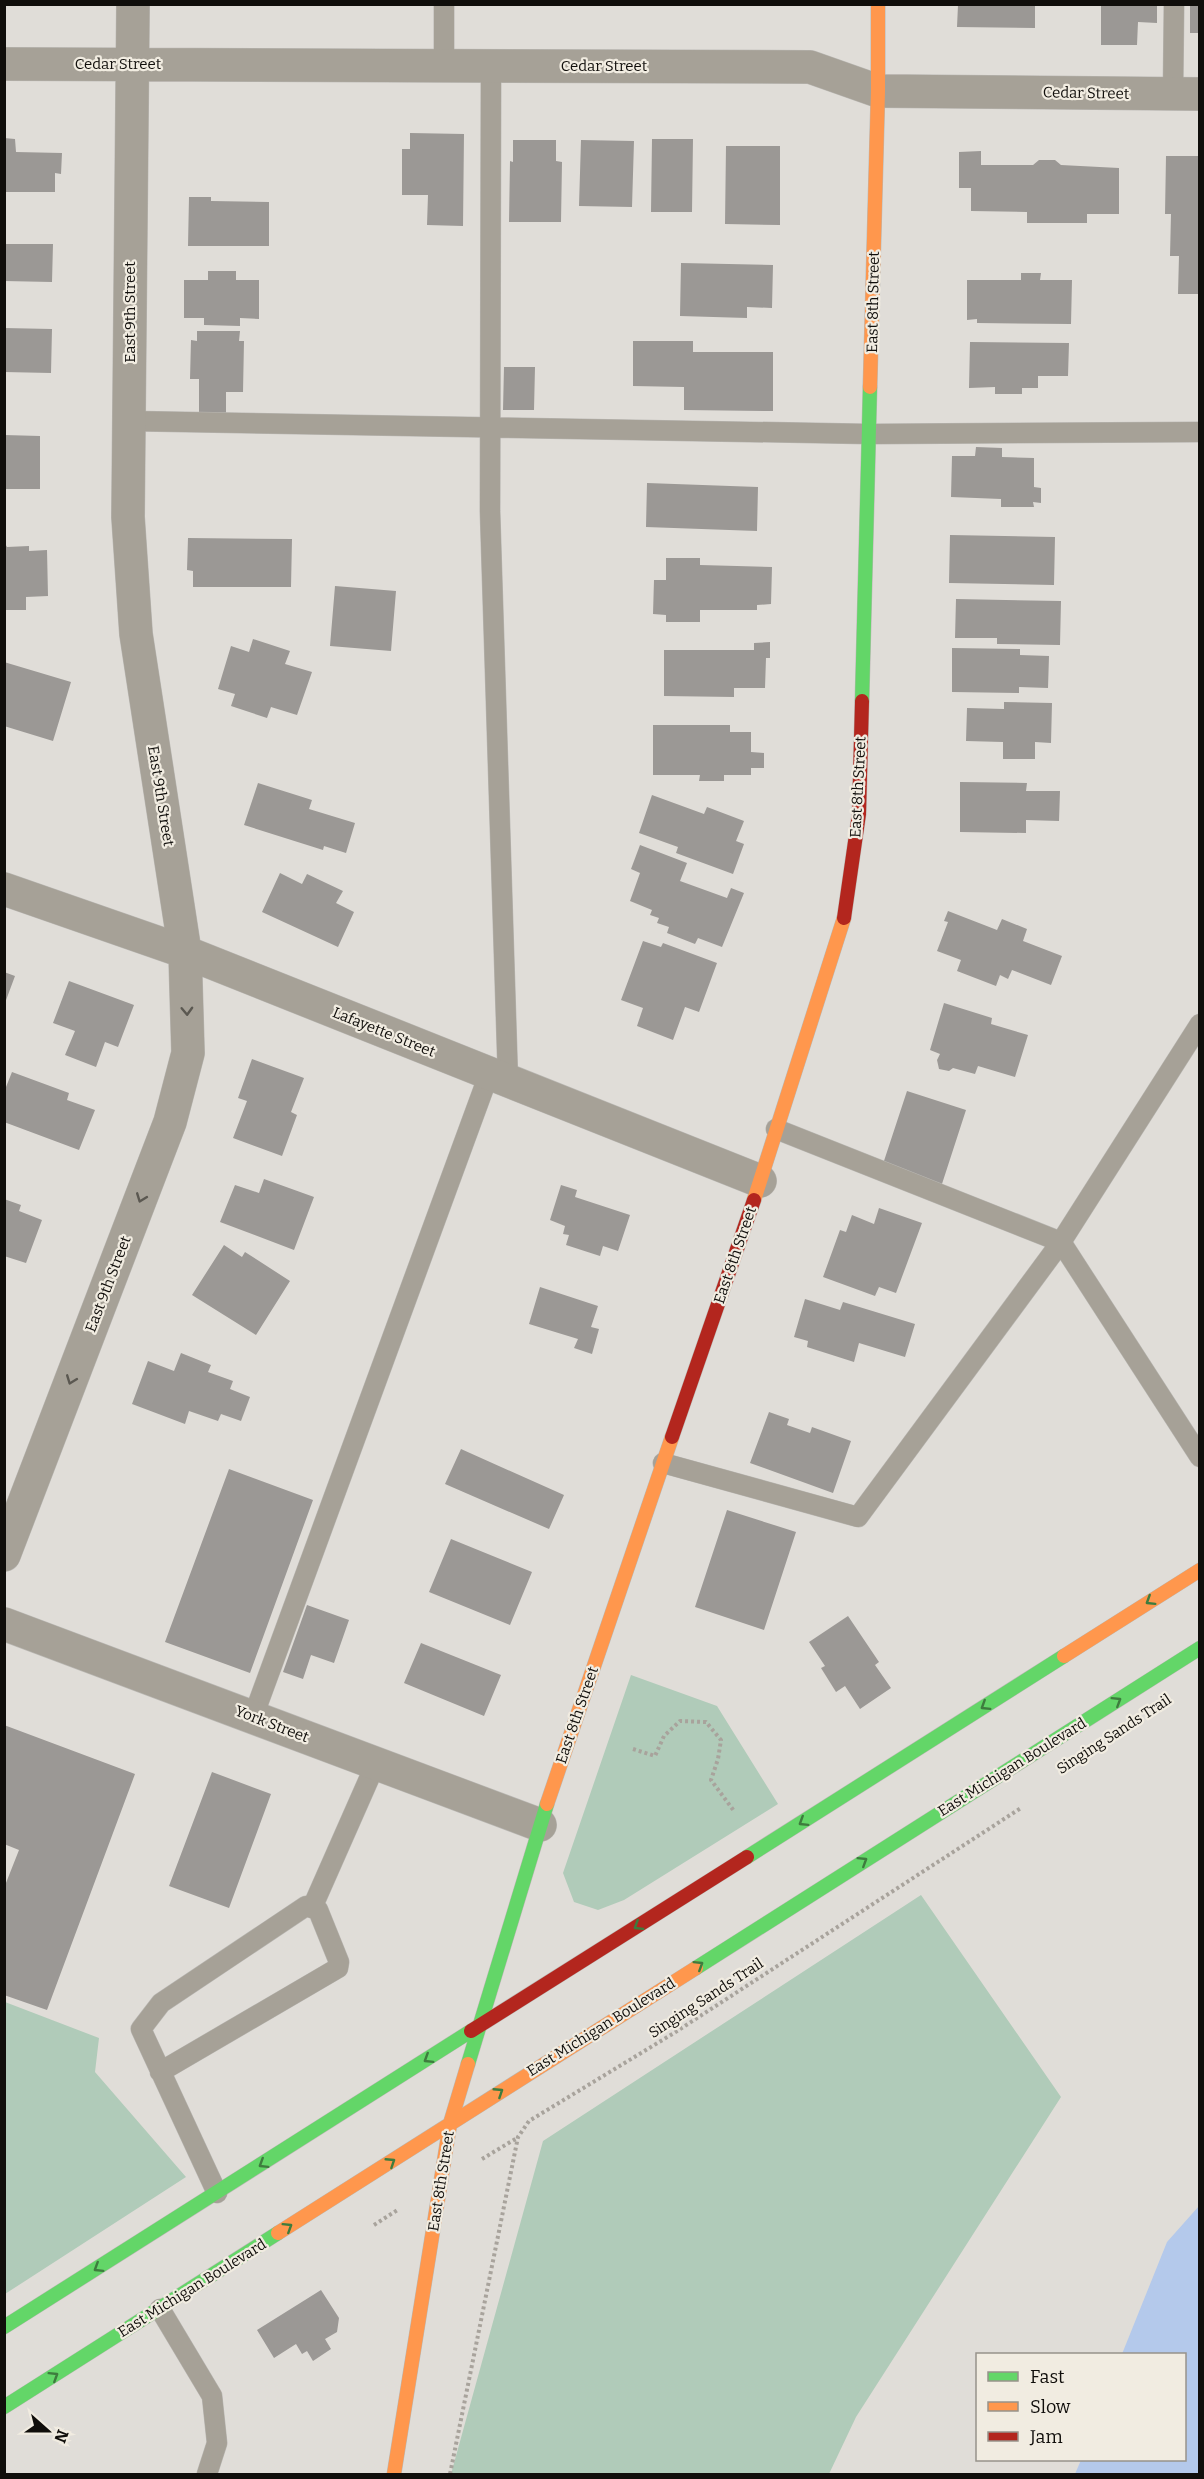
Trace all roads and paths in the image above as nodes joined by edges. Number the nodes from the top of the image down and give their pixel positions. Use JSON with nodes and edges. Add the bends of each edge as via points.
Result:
{"nodes":[{"id":1,"x":133,"y":4,"type":"edge"},
{"id":2,"x":444,"y":4,"type":"edge"},
{"id":3,"x":878,"y":4,"type":"edge"},
{"id":4,"x":1174,"y":4,"type":"edge"},
{"id":5,"x":4,"y":64,"type":"edge"},
{"id":6,"x":132,"y":65,"type":"junction"},
{"id":7,"x":444,"y":66,"type":"junction"},
{"id":8,"x":491,"y":66,"type":"junction"},
{"id":9,"x":878,"y":91,"type":"junction"},
{"id":10,"x":1186,"y":93,"type":"edge"},
{"id":11,"x":129,"y":421,"type":"junction"},
{"id":12,"x":490,"y":426,"type":"junction"},
{"id":13,"x":1200,"y":432,"type":"edge"},
{"id":14,"x":869,"y":434,"type":"junction"},
{"id":15,"x":4,"y":889,"type":"edge"},
{"id":16,"x":185,"y":952,"type":"junction"},
{"id":17,"x":1200,"y":1024,"type":"edge"},
{"id":18,"x":499,"y":1078,"type":"junction"},
{"id":19,"x":776,"y":1129,"type":"junction"},
{"id":20,"x":760,"y":1181,"type":"junction"},
{"id":21,"x":1061,"y":1242,"type":"junction"},
{"id":22,"x":1200,"y":1458,"type":"edge"},
{"id":23,"x":663,"y":1463,"type":"junction"},
{"id":24,"x":4,"y":1555,"type":"edge"},
{"id":25,"x":1200,"y":1570,"type":"edge"},
{"id":26,"x":4,"y":1624,"type":"edge"},
{"id":27,"x":1200,"y":1648,"type":"edge"},
{"id":28,"x":253,"y":1717,"type":"junction"},
{"id":29,"x":633,"y":1749,"type":"dead end"},
{"id":30,"x":376,"y":1763,"type":"junction"},
{"id":31,"x":1025,"y":1806,"type":"dead end"},
{"id":32,"x":734,"y":1811,"type":"dead end"},
{"id":33,"x":540,"y":1825,"type":"junction"},
{"id":34,"x":312,"y":1908,"type":"junction"},
{"id":35,"x":477,"y":2028,"type":"junction"},
{"id":36,"x":160,"y":2072,"type":"junction"},
{"id":37,"x":450,"y":2124,"type":"junction"},
{"id":38,"x":217,"y":2193,"type":"junction"},
{"id":39,"x":160,"y":2309,"type":"junction"},
{"id":40,"x":4,"y":2327,"type":"edge"},
{"id":41,"x":4,"y":2407,"type":"edge"},
{"id":42,"x":207,"y":2475,"type":"edge"},
{"id":43,"x":394,"y":2475,"type":"edge"},
{"id":44,"x":450,"y":2475,"type":"edge"}],
"edges":[{"from":1,"to":6,"type":"street","name":"East 9th Street"},
{"from":2,"to":7,"type":"lane"},
{"from":3,"to":9,"type":"main road","name":"East 8th Street"},
{"from":4,"to":10,"type":"lane"},
{"from":5,"to":6,"type":"street","name":"Cedar Street"},
{"from":6,"to":7,"type":"street","name":"Cedar Street"},
{"from":6,"to":11,"type":"street","name":"East 9th Street"},
{"from":7,"to":8,"type":"street","name":"Cedar Street"},
{"from":8,"to":9,"type":"street","name":"Cedar Street","via":[[810,67]]},
{"from":8,"to":12,"type":"lane"},
{"from":9,"to":10,"type":"street","name":"Cedar Street"},
{"from":9,"to":14,"type":"main road","name":"East 8th Street"},
{"from":11,"to":12,"type":"lane"},
{"from":11,"to":16,"type":"street","name":"East 9th Street","via":[[128,517],[136,634]]},
{"from":12,"to":14,"type":"lane"},
{"from":12,"to":18,"type":"lane"},
{"from":13,"to":14,"type":"lane"},
{"from":14,"to":19,"type":"main road","name":"East 8th Street","via":[[859,814],[846,910]]},
{"from":15,"to":16,"type":"street","name":"Lafayette Street"},
{"from":16,"to":18,"type":"street","name":"Lafayette Street"},
{"from":16,"to":24,"type":"street","name":"East 9th Street","one_way":true,"via":[[188,1053],[170,1122]]},
{"from":17,"to":21,"type":"lane"},
{"from":18,"to":20,"type":"street","name":"Lafayette Street"},
{"from":18,"to":28,"type":"lane"},
{"from":19,"to":20,"type":"main road","name":"East 8th Street"},
{"from":19,"to":21,"type":"lane"},
{"from":20,"to":23,"type":"main road","name":"East 8th Street"},
{"from":21,"to":22,"type":"lane"},
{"from":21,"to":23,"type":"lane","via":[[858,1517]]},
{"from":23,"to":33,"type":"main road","name":"East 8th Street"},
{"from":25,"to":35,"type":"main road","one_way":true},
{"from":26,"to":28,"type":"street","name":"York Street"},
{"from":37,"to":27,"type":"main road","name":"East Michigan Boulevard","one_way":true},
{"from":28,"to":30,"type":"street","name":"York Street"},
{"from":29,"to":32,"type":"path","via":[[655,1756],[664,1736],[680,1721],[706,1722],[721,1740],[711,1780]]},
{"from":30,"to":33,"type":"street","name":"York Street"},
{"from":30,"to":34,"type":"lane"},
{"from":31,"to":44,"type":"path","name":"Singing Sands Trail","via":[[674,2033],[529,2121],[518,2137]]},
{"from":33,"to":35,"type":"main road","name":"East 8th Street"},
{"from":34,"to":36,"type":"lane","via":[[306,1906],[161,2003],[141,2029]]},
{"from":34,"to":36,"type":"lane","via":[[318,1910],[338,1968]]},
{"from":35,"to":37,"type":"main road","name":"East 8th Street"},
{"from":35,"to":38,"type":"main road","one_way":true},
{"from":36,"to":38,"type":"lane"},
{"from":39,"to":37,"type":"main road","name":"East Michigan Boulevard","one_way":true},
{"from":37,"to":43,"type":"main road","name":"East 8th Street"},
{"from":38,"to":40,"type":"main road","one_way":true},
{"from":41,"to":39,"type":"main road","name":"East Michigan Boulevard","one_way":true},
{"from":39,"to":42,"type":"lane","via":[[212,2396],[217,2443]]}]}
